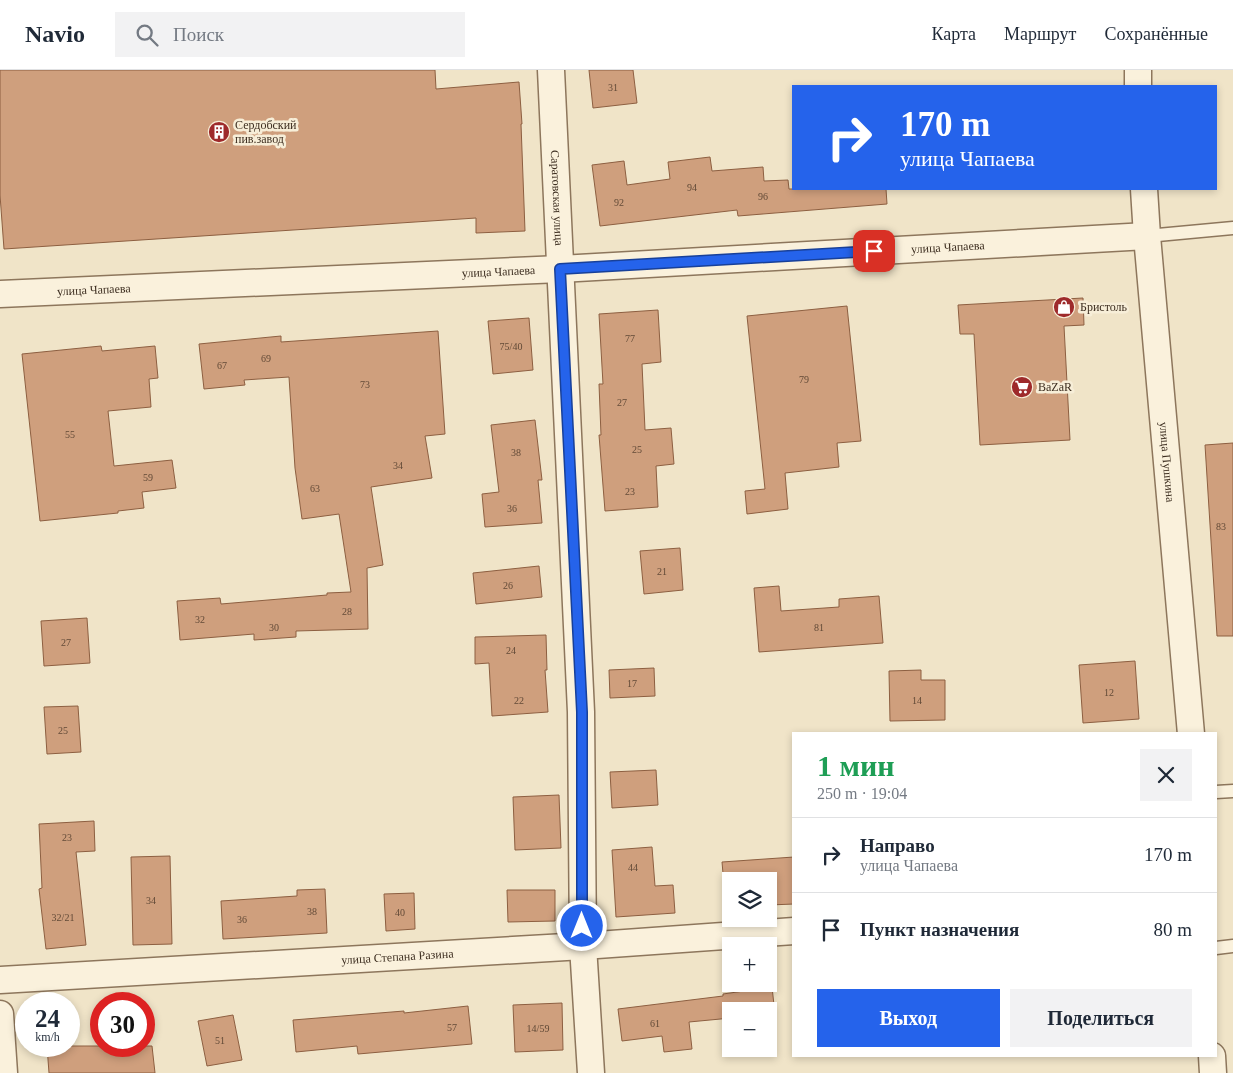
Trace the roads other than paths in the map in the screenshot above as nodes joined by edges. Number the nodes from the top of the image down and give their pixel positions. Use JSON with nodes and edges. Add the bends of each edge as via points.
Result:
{"nodes":[{"id":1,"x":551,"y":70,"type":"edge"},
{"id":2,"x":1138,"y":70,"type":"edge"},
{"id":3,"x":1138,"y":85,"type":"edge"},
{"id":4,"x":1144,"y":190,"type":"edge"},
{"id":5,"x":1233,"y":228,"type":"edge"},
{"id":6,"x":1147,"y":236,"type":"junction"},
{"id":7,"x":560,"y":269,"type":"junction"},
{"id":8,"x":0,"y":294,"type":"edge"},
{"id":9,"x":1191,"y":732,"type":"edge"},
{"id":10,"x":1233,"y":791,"type":"edge"},
{"id":11,"x":1217,"y":792,"type":"edge"},
{"id":12,"x":792,"y":931,"type":"edge"},
{"id":13,"x":583,"y":946,"type":"junction"},
{"id":14,"x":1233,"y":946,"type":"edge"},
{"id":15,"x":1217,"y":948,"type":"edge"},
{"id":16,"x":0,"y":980,"type":"edge"},
{"id":17,"x":0,"y":1014,"type":"edge"},
{"id":18,"x":1212,"y":1057,"type":"edge"},
{"id":19,"x":4,"y":1073,"type":"edge"},
{"id":20,"x":592,"y":1073,"type":"edge"},
{"id":21,"x":1213,"y":1073,"type":"edge"}],
"edges":[{"from":1,"to":7,"type":"street","name":"Саратовская улица"},
{"from":2,"to":3,"type":"street"},
{"from":4,"to":6,"type":"street","name":"улица Пушкина"},
{"from":5,"to":6,"type":"lane"},
{"from":6,"to":7,"type":"street","name":"улица Чапаева"},
{"from":6,"to":9,"type":"street","name":"улица Пушкина"},
{"from":7,"to":8,"type":"street","name":"улица Чапаева"},
{"from":7,"to":13,"type":"street","name":"Саратовская улица","via":[[582,712]]},
{"from":10,"to":11,"type":"lane"},
{"from":12,"to":13,"type":"street","name":"улица Степана Разина"},
{"from":13,"to":16,"type":"street","name":"улица Степана Разина"},
{"from":13,"to":20,"type":"street","name":"Саратовская улица"},
{"from":14,"to":15,"type":"lane"},
{"from":17,"to":19,"type":"street"},
{"from":18,"to":21,"type":"street"}]}
